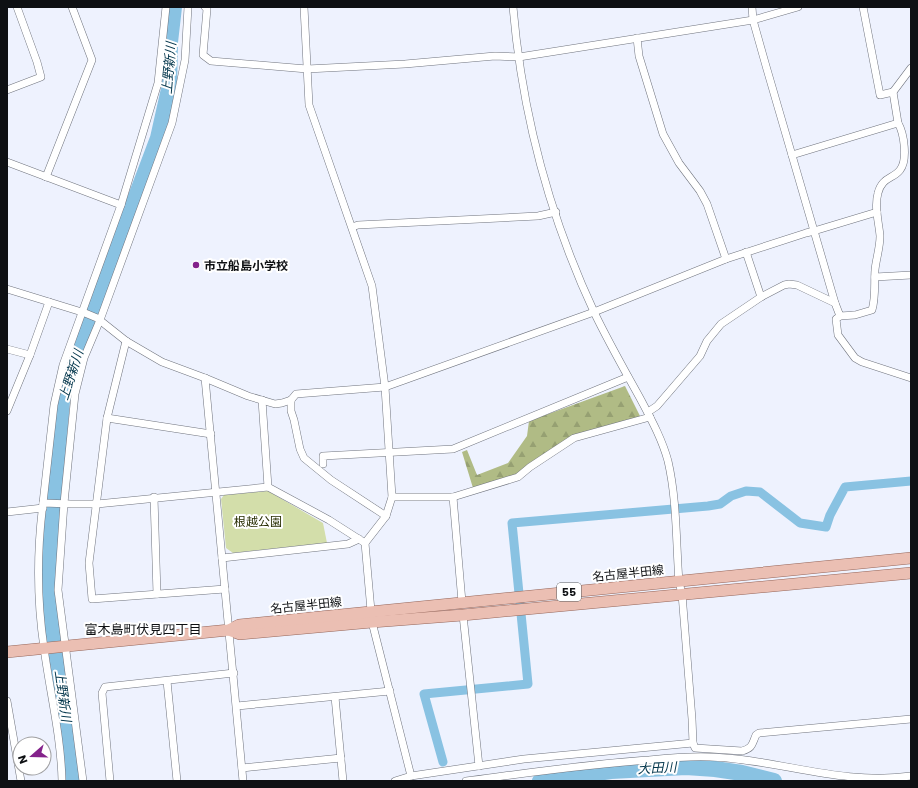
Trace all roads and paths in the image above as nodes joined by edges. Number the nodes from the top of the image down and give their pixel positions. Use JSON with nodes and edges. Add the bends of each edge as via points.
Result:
{"nodes":[{"id":1,"x":17,"y":7,"type":"edge"},
{"id":2,"x":72,"y":7,"type":"edge"},
{"id":3,"x":166,"y":7,"type":"edge"},
{"id":4,"x":187,"y":7,"type":"edge"},
{"id":5,"x":205,"y":7,"type":"edge"},
{"id":6,"x":304,"y":7,"type":"edge"},
{"id":7,"x":513,"y":7,"type":"edge"},
{"id":8,"x":752,"y":7,"type":"edge"},
{"id":9,"x":798,"y":7,"type":"edge"},
{"id":10,"x":863,"y":7,"type":"edge"},
{"id":11,"x":753,"y":20,"type":"junction"},
{"id":12,"x":636,"y":38,"type":"junction"},
{"id":13,"x":519,"y":57,"type":"junction"},
{"id":14,"x":911,"y":68,"type":"edge"},
{"id":15,"x":307,"y":69,"type":"junction"},
{"id":16,"x":7,"y":90,"type":"edge"},
{"id":17,"x":893,"y":92,"type":"junction"},
{"id":18,"x":898,"y":123,"type":"junction"},
{"id":19,"x":792,"y":155,"type":"junction"},
{"id":20,"x":7,"y":162,"type":"edge"},
{"id":21,"x":46,"y":177,"type":"junction"},
{"id":22,"x":121,"y":206,"type":"junction"},
{"id":23,"x":556,"y":212,"type":"junction"},
{"id":24,"x":877,"y":212,"type":"junction"},
{"id":25,"x":352,"y":227,"type":"junction"},
{"id":26,"x":814,"y":231,"type":"junction"},
{"id":27,"x":746,"y":252,"type":"junction"},
{"id":28,"x":726,"y":259,"type":"junction"},
{"id":29,"x":911,"y":275,"type":"edge"},
{"id":30,"x":875,"y":277,"type":"junction"},
{"id":31,"x":7,"y":289,"type":"edge"},
{"id":32,"x":761,"y":298,"type":"junction"},
{"id":33,"x":49,"y":302,"type":"junction"},
{"id":34,"x":835,"y":303,"type":"junction"},
{"id":35,"x":83,"y":312,"type":"junction"},
{"id":36,"x":594,"y":312,"type":"junction"},
{"id":37,"x":840,"y":316,"type":"junction"},
{"id":38,"x":99,"y":319,"type":"junction"},
{"id":39,"x":126,"y":341,"type":"junction"},
{"id":40,"x":7,"y":349,"type":"edge"},
{"id":41,"x":30,"y":355,"type":"junction"},
{"id":42,"x":628,"y":376,"type":"junction"},
{"id":43,"x":205,"y":378,"type":"junction"},
{"id":44,"x":911,"y":378,"type":"edge"},
{"id":45,"x":385,"y":387,"type":"junction"},
{"id":46,"x":262,"y":400,"type":"junction"},
{"id":47,"x":291,"y":400,"type":"junction"},
{"id":48,"x":7,"y":411,"type":"edge"},
{"id":49,"x":649,"y":415,"type":"junction"},
{"id":50,"x":107,"y":418,"type":"junction"},
{"id":51,"x":211,"y":434,"type":"junction"},
{"id":52,"x":389,"y":453,"type":"junction"},
{"id":53,"x":323,"y":464,"type":"dead end"},
{"id":54,"x":268,"y":487,"type":"junction"},
{"id":55,"x":215,"y":492,"type":"junction"},
{"id":56,"x":154,"y":497,"type":"junction"},
{"id":57,"x":392,"y":497,"type":"junction"},
{"id":58,"x":453,"y":497,"type":"junction"},
{"id":59,"x":64,"y":503,"type":"junction"},
{"id":60,"x":45,"y":504,"type":"junction"},
{"id":61,"x":97,"y":504,"type":"junction"},
{"id":62,"x":7,"y":512,"type":"edge"},
{"id":63,"x":386,"y":516,"type":"junction"},
{"id":64,"x":362,"y":541,"type":"junction"},
{"id":65,"x":222,"y":558,"type":"junction"},
{"id":66,"x":911,"y":558,"type":"edge"},
{"id":67,"x":911,"y":573,"type":"edge"},
{"id":68,"x":679,"y":582,"type":"junction"},
{"id":69,"x":225,"y":589,"type":"junction"},
{"id":70,"x":157,"y":594,"type":"junction"},
{"id":71,"x":682,"y":594,"type":"junction"},
{"id":72,"x":462,"y":602,"type":"junction"},
{"id":73,"x":463,"y":615,"type":"junction"},
{"id":74,"x":371,"y":617,"type":"junction"},
{"id":75,"x":229,"y":630,"type":"junction"},
{"id":76,"x":63,"y":647,"type":"junction"},
{"id":77,"x":46,"y":648,"type":"junction"},
{"id":78,"x":7,"y":652,"type":"edge"},
{"id":79,"x":234,"y":673,"type":"junction"},
{"id":80,"x":167,"y":682,"type":"junction"},
{"id":81,"x":390,"y":691,"type":"junction"},
{"id":82,"x":335,"y":697,"type":"junction"},
{"id":83,"x":7,"y":701,"type":"edge"},
{"id":84,"x":237,"y":706,"type":"junction"},
{"id":85,"x":911,"y":719,"type":"edge"},
{"id":86,"x":693,"y":743,"type":"junction"},
{"id":87,"x":341,"y":758,"type":"junction"},
{"id":88,"x":479,"y":766,"type":"junction"},
{"id":89,"x":242,"y":768,"type":"junction"},
{"id":90,"x":411,"y":776,"type":"junction"},
{"id":91,"x":911,"y":776,"type":"edge"},
{"id":92,"x":21,"y":781,"type":"edge"},
{"id":93,"x":62,"y":781,"type":"edge"},
{"id":94,"x":83,"y":781,"type":"edge"},
{"id":95,"x":110,"y":781,"type":"edge"},
{"id":96,"x":177,"y":781,"type":"edge"},
{"id":97,"x":243,"y":781,"type":"edge"},
{"id":98,"x":343,"y":781,"type":"edge"},
{"id":99,"x":395,"y":781,"type":"edge"},
{"id":100,"x":466,"y":781,"type":"edge"}],
"edges":[{"from":1,"to":16,"type":"street","via":[[41,77]]},
{"from":2,"to":21,"type":"street","via":[[92,60]]},
{"from":3,"to":22,"type":"street","via":[[158,83]]},
{"from":4,"to":38,"type":"street","via":[[185,60],[172,123]]},
{"from":5,"to":15,"type":"street","via":[[203,55],[212,61]]},
{"from":6,"to":15,"type":"street"},
{"from":7,"to":13,"type":"street"},
{"from":8,"to":11,"type":"street"},
{"from":9,"to":11,"type":"street"},
{"from":10,"to":17,"type":"street","via":[[880,95]]},
{"from":11,"to":12,"type":"street"},
{"from":11,"to":19,"type":"street"},
{"from":12,"to":13,"type":"street"},
{"from":12,"to":28,"type":"street","via":[[663,134],[707,204]]},
{"from":13,"to":15,"type":"street","via":[[494,56]]},
{"from":13,"to":23,"type":"street","via":[[534,138]]},
{"from":14,"to":17,"type":"street"},
{"from":15,"to":25,"type":"street","via":[[309,105]]},
{"from":17,"to":18,"type":"street"},
{"from":18,"to":19,"type":"street"},
{"from":18,"to":24,"type":"street","via":[[904,144],[903,167],[880,187]]},
{"from":19,"to":26,"type":"street"},
{"from":20,"to":21,"type":"street"},
{"from":21,"to":22,"type":"street"},
{"from":22,"to":35,"type":"street"},
{"from":23,"to":25,"type":"street","via":[[538,216]]},
{"from":23,"to":36,"type":"street"},
{"from":24,"to":26,"type":"street"},
{"from":24,"to":30,"type":"street","via":[[879,242]]},
{"from":25,"to":45,"type":"street","via":[[372,286]]},
{"from":26,"to":27,"type":"street"},
{"from":26,"to":34,"type":"street"},
{"from":27,"to":28,"type":"street"},
{"from":27,"to":32,"type":"street"},
{"from":28,"to":36,"type":"street"},
{"from":29,"to":30,"type":"street"},
{"from":30,"to":37,"type":"street","via":[[872,310]]},
{"from":31,"to":33,"type":"street"},
{"from":32,"to":34,"type":"street","via":[[789,284],[797,285]]},
{"from":32,"to":49,"type":"street","via":[[721,324],[707,341],[700,356]]},
{"from":33,"to":35,"type":"street"},
{"from":33,"to":41,"type":"street"},
{"from":34,"to":37,"type":"street"},
{"from":35,"to":38,"type":"street"},
{"from":35,"to":60,"type":"street","via":[[63,365],[54,405]]},
{"from":36,"to":42,"type":"street"},
{"from":36,"to":45,"type":"street"},
{"from":37,"to":44,"type":"street","via":[[836,319],[838,335],[855,358]]},
{"from":38,"to":39,"type":"street"},
{"from":38,"to":59,"type":"street","via":[[84,358],[75,394]]},
{"from":39,"to":43,"type":"street","via":[[162,362]]},
{"from":39,"to":50,"type":"street"},
{"from":40,"to":41,"type":"street"},
{"from":41,"to":48,"type":"street"},
{"from":42,"to":49,"type":"street"},
{"from":42,"to":52,"type":"street","via":[[454,449]]},
{"from":43,"to":46,"type":"street"},
{"from":43,"to":51,"type":"street"},
{"from":45,"to":47,"type":"street","via":[[296,394]]},
{"from":45,"to":52,"type":"street"},
{"from":46,"to":47,"type":"street","via":[[275,404]]},
{"from":46,"to":54,"type":"street"},
{"from":47,"to":63,"type":"street","via":[[290,411],[304,458],[331,480]]},
{"from":49,"to":58,"type":"street","via":[[574,438],[518,477]]},
{"from":49,"to":68,"type":"street","via":[[661,439],[673,488]]},
{"from":50,"to":51,"type":"street"},
{"from":50,"to":61,"type":"street"},
{"from":51,"to":55,"type":"street"},
{"from":52,"to":53,"type":"street","via":[[322,456]]},
{"from":52,"to":57,"type":"street"},
{"from":54,"to":55,"type":"street"},
{"from":54,"to":64,"type":"street"},
{"from":55,"to":56,"type":"street"},
{"from":55,"to":65,"type":"street"},
{"from":56,"to":61,"type":"street"},
{"from":56,"to":70,"type":"street"},
{"from":57,"to":58,"type":"street"},
{"from":57,"to":63,"type":"street"},
{"from":58,"to":72,"type":"street"},
{"from":59,"to":60,"type":"street"},
{"from":59,"to":61,"type":"street"},
{"from":59,"to":76,"type":"street","via":[[58,590]]},
{"from":60,"to":62,"type":"street"},
{"from":60,"to":77,"type":"street","via":[[39,573],[40,616]]},
{"from":61,"to":70,"type":"street","via":[[89,563],[92,599]]},
{"from":63,"to":64,"type":"street"},
{"from":64,"to":65,"type":"street"},
{"from":64,"to":74,"type":"street"},
{"from":65,"to":69,"type":"street"},
{"from":66,"to":68,"type":"main road","name":"名古屋半田線","number":"55"},
{"from":67,"to":71,"type":"main road","name":"名古屋半田線","number":"55"},
{"from":68,"to":71,"type":"street"},
{"from":68,"to":72,"type":"main road","name":"名古屋半田線","number":"55"},
{"from":69,"to":70,"type":"street"},
{"from":69,"to":75,"type":"street"},
{"from":71,"to":73,"type":"main road","name":"名古屋半田線","number":"55"},
{"from":71,"to":86,"type":"street"},
{"from":72,"to":74,"type":"main road","name":"名古屋半田線","number":"55"},
{"from":73,"to":74,"type":"main road","name":"名古屋半田線","number":"55"},
{"from":73,"to":88,"type":"street"},
{"from":74,"to":75,"type":"main road","name":"名古屋半田線","number":"55","via":[[240,634]]},
{"from":74,"to":81,"type":"street"},
{"from":75,"to":76,"type":"main road","name":"名古屋半田線","number":"55"},
{"from":75,"to":79,"type":"street"},
{"from":76,"to":77,"type":"main road","name":"名古屋半田線","number":"55"},
{"from":76,"to":94,"type":"street"},
{"from":77,"to":78,"type":"main road","name":"名古屋半田線","number":"55"},
{"from":77,"to":93,"type":"street"},
{"from":79,"to":80,"type":"street"},
{"from":79,"to":84,"type":"street"},
{"from":80,"to":95,"type":"street","via":[[105,687],[102,693]]},
{"from":80,"to":96,"type":"street"},
{"from":81,"to":82,"type":"street"},
{"from":81,"to":90,"type":"street"},
{"from":82,"to":84,"type":"street"},
{"from":82,"to":87,"type":"street"},
{"from":83,"to":92,"type":"street"},
{"from":84,"to":89,"type":"street"},
{"from":85,"to":86,"type":"street","via":[[759,733],[752,745],[742,751],[695,748]]},
{"from":86,"to":88,"type":"street","via":[[524,759]]},
{"from":87,"to":89,"type":"street"},
{"from":87,"to":98,"type":"street"},
{"from":88,"to":90,"type":"street"},
{"from":89,"to":97,"type":"street"},
{"from":90,"to":99,"type":"street"},
{"from":91,"to":100,"type":"street","via":[[866,779],[730,758],[708,757],[609,762]]}]}
